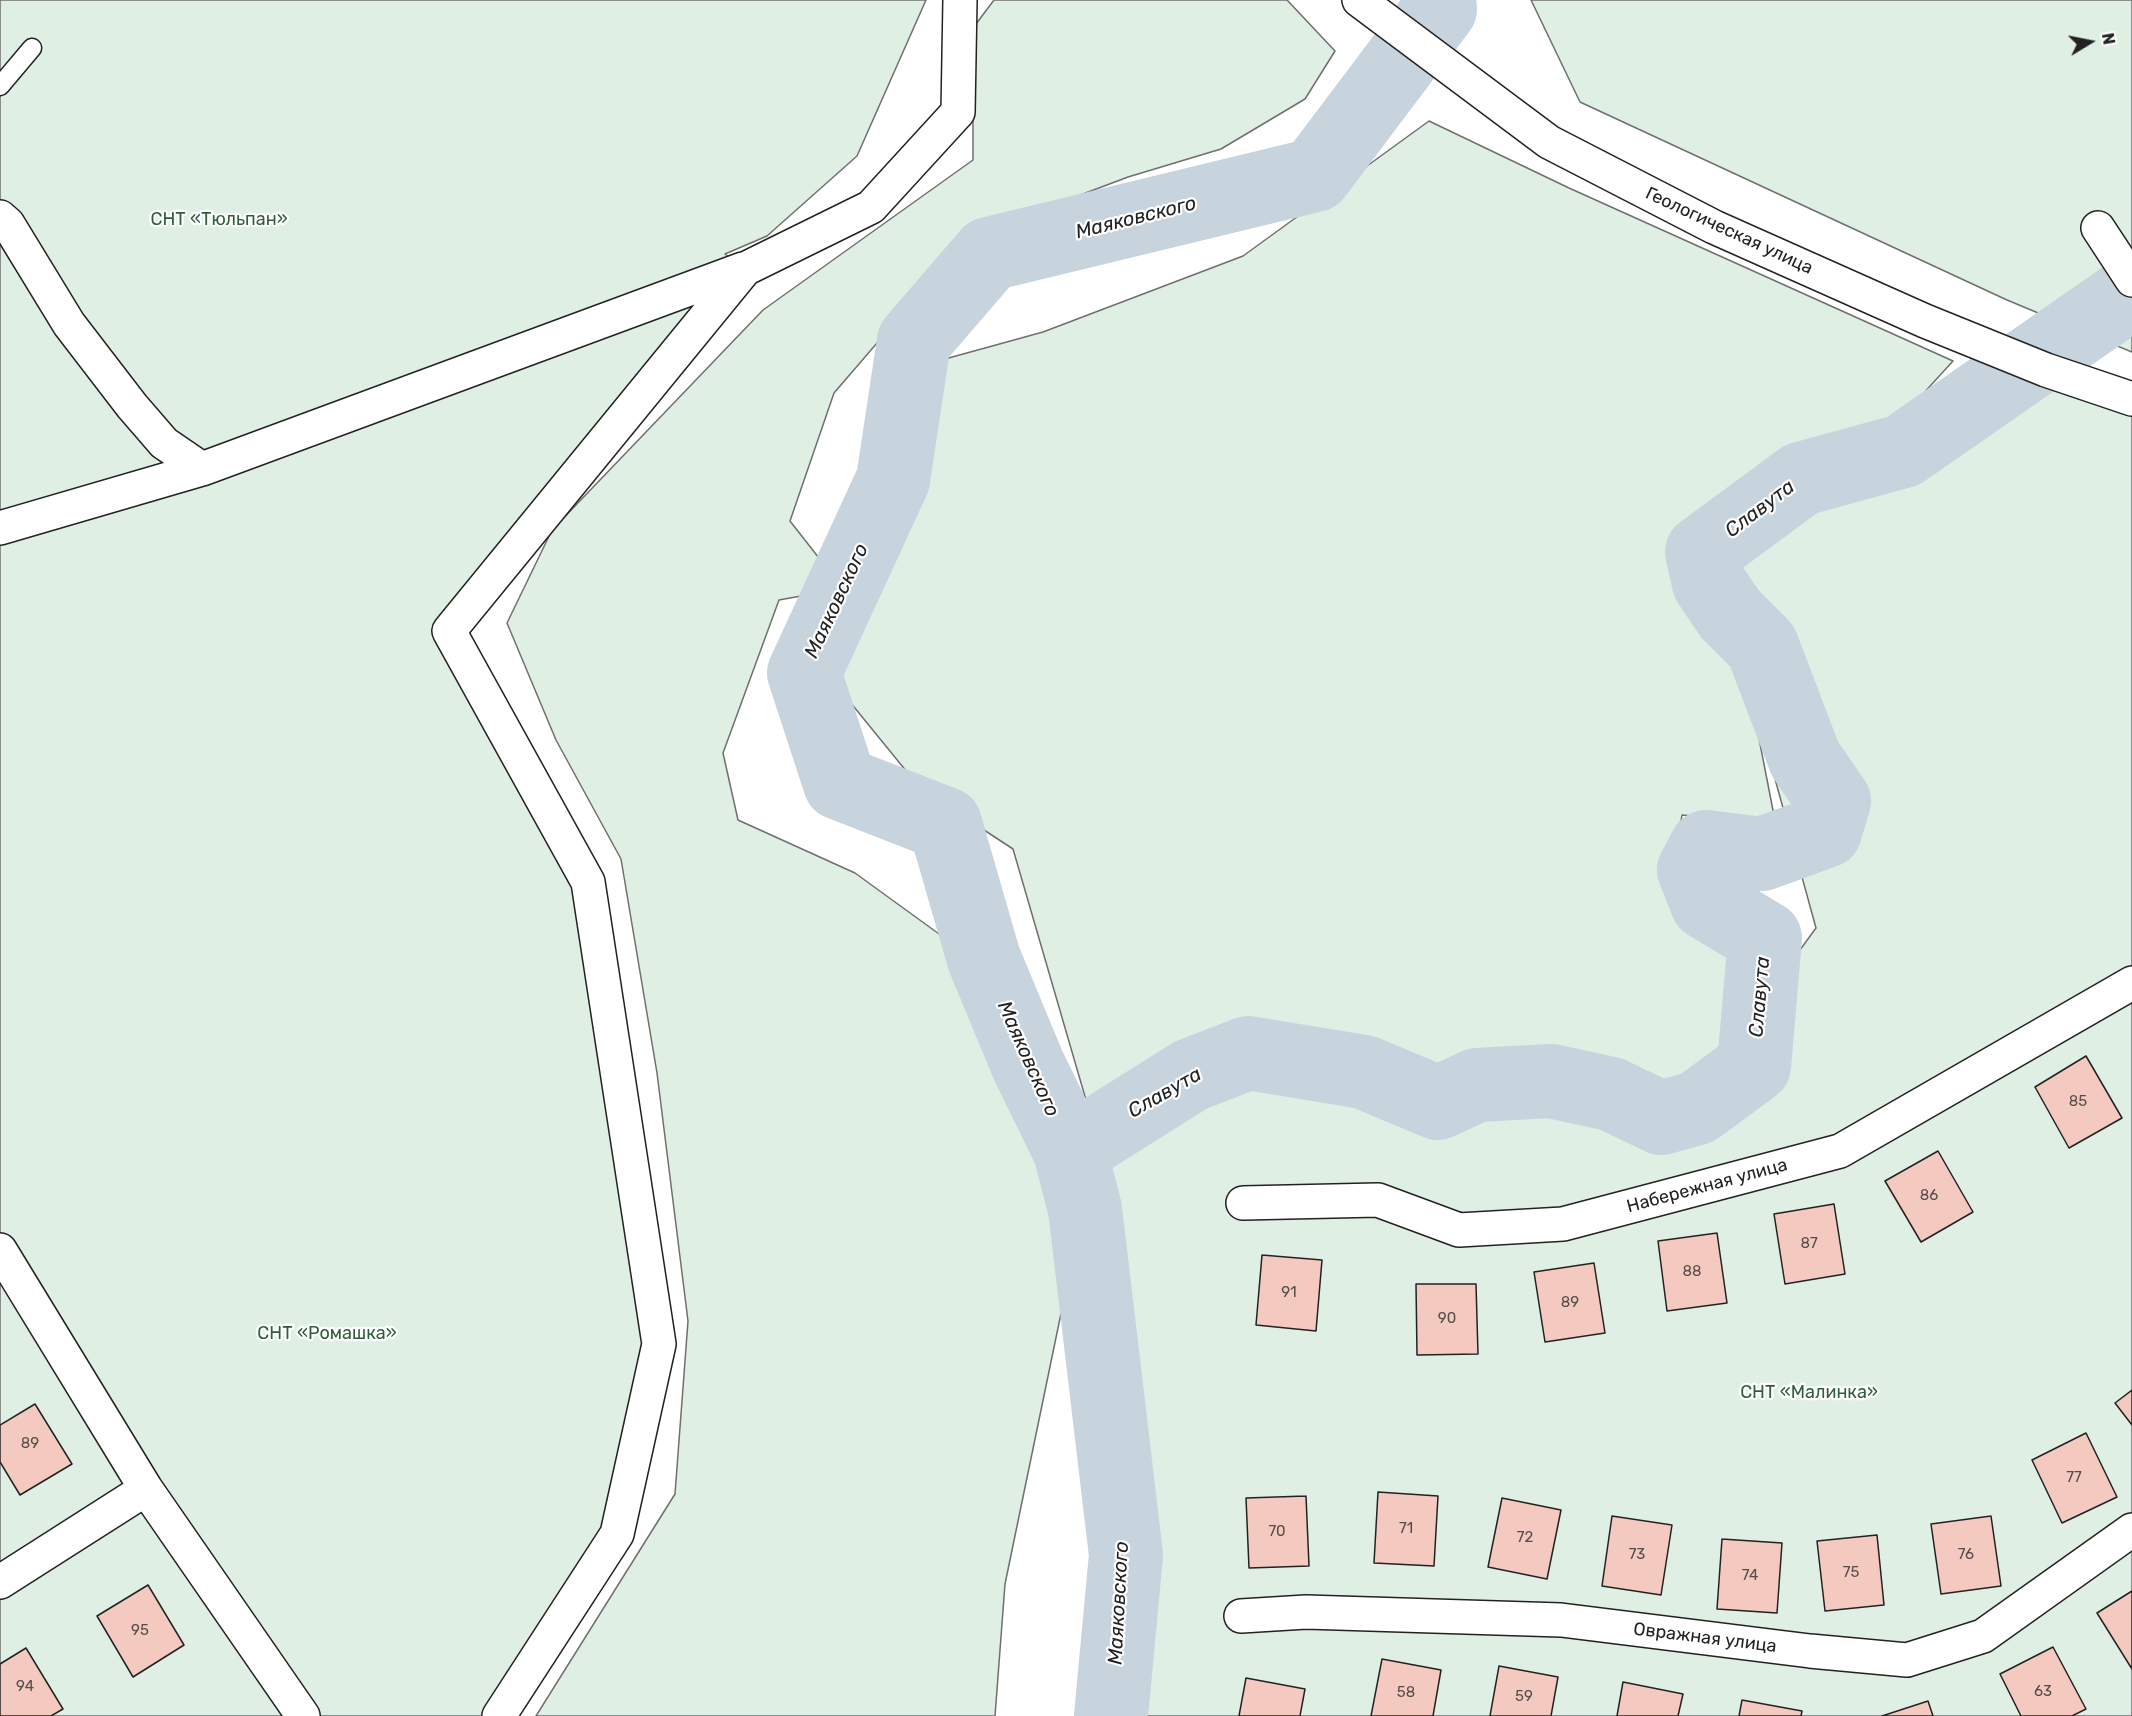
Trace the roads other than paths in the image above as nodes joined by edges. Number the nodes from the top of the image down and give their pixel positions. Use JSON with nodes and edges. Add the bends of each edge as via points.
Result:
{"nodes":[{"id":1,"x":960,"y":0,"type":"edge"},
{"id":2,"x":1359,"y":0,"type":"edge"},
{"id":3,"x":32,"y":48,"type":"dead end"},
{"id":4,"x":0,"y":86,"type":"edge"},
{"id":5,"x":0,"y":217,"type":"edge"},
{"id":6,"x":2098,"y":228,"type":"dead end"},
{"id":7,"x":745,"y":269,"type":"junction"},
{"id":8,"x":2132,"y":280,"type":"edge"},
{"id":9,"x":2132,"y":399,"type":"edge"},
{"id":10,"x":202,"y":469,"type":"junction"},
{"id":11,"x":0,"y":528,"type":"edge"},
{"id":12,"x":2132,"y":983,"type":"edge"},
{"id":13,"x":1243,"y":1203,"type":"dead end"},
{"id":14,"x":0,"y":1250,"type":"edge"},
{"id":15,"x":146,"y":1490,"type":"junction"},
{"id":16,"x":2132,"y":1530,"type":"edge"},
{"id":17,"x":0,"y":1582,"type":"edge"},
{"id":18,"x":1241,"y":1616,"type":"dead end"},
{"id":19,"x":303,"y":1716,"type":"edge"},
{"id":20,"x":499,"y":1716,"type":"edge"}],
"edges":[{"from":1,"to":7,"type":"street","via":[[958,112],[871,207]]},
{"from":2,"to":9,"type":"street","name":"Геологическая улица","via":[[1549,142],[1714,227],[1925,321],[2046,370]]},
{"from":3,"to":4,"type":"lane"},
{"from":5,"to":10,"type":"street","via":[[69,324],[132,406],[164,443]]},
{"from":6,"to":8,"type":"street"},
{"from":7,"to":10,"type":"street"},
{"from":7,"to":20,"type":"street","via":[[449,631],[588,882],[659,1344],[617,1534]]},
{"from":10,"to":11,"type":"street"},
{"from":12,"to":13,"type":"street","name":"Набережная улица","via":[[1839,1151],[1563,1224],[1459,1230],[1378,1200]]},
{"from":14,"to":15,"type":"street"},
{"from":15,"to":17,"type":"street"},
{"from":15,"to":19,"type":"street"},
{"from":16,"to":18,"type":"street","name":"Овражная улица","via":[[1983,1636],[1907,1660],[1561,1620],[1306,1612]]}]}
